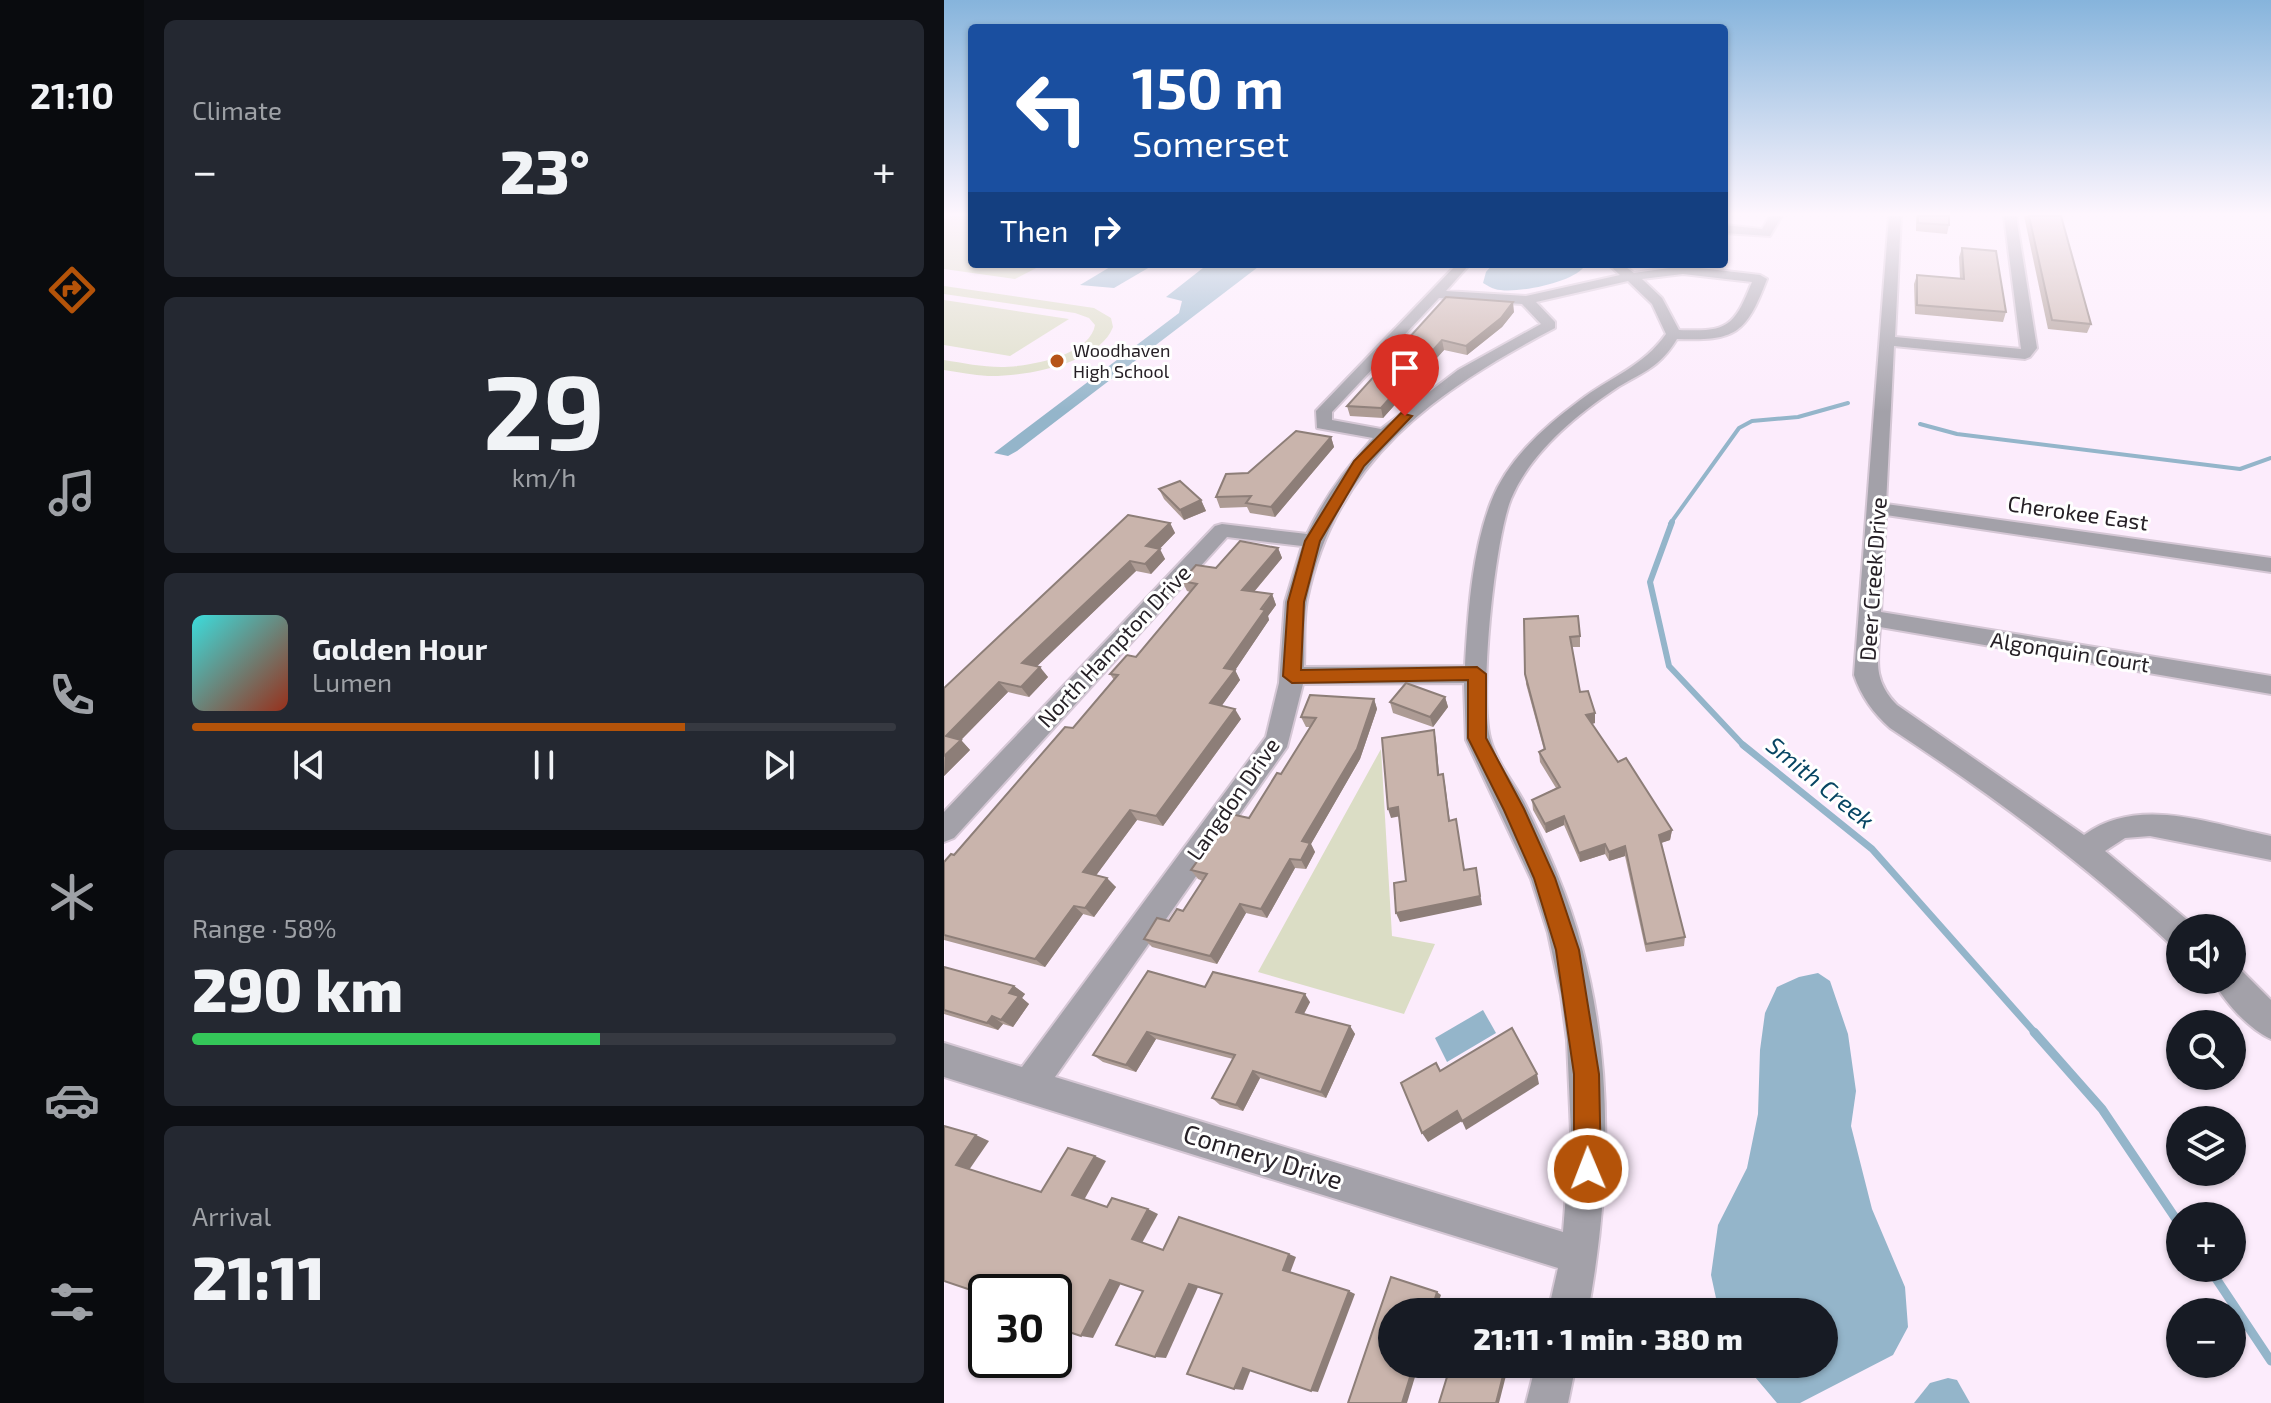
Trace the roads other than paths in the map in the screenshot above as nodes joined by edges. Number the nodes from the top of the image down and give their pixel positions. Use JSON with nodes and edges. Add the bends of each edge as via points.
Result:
{"nodes":[{"id":1,"x":1447,"y":281,"type":"edge"},
{"id":2,"x":1585,"y":281,"type":"edge"},
{"id":3,"x":1636,"y":281,"type":"edge"},
{"id":4,"x":1759,"y":281,"type":"edge"},
{"id":5,"x":1891,"y":281,"type":"edge"},
{"id":6,"x":2019,"y":281,"type":"edge"},
{"id":7,"x":1435,"y":294,"type":"junction"},
{"id":8,"x":1526,"y":300,"type":"junction"},
{"id":9,"x":1673,"y":334,"type":"junction"},
{"id":10,"x":1888,"y":341,"type":"junction"},
{"id":11,"x":1384,"y":435,"type":"junction"},
{"id":12,"x":1877,"y":508,"type":"junction"},
{"id":13,"x":1312,"y":541,"type":"junction"},
{"id":14,"x":2271,"y":565,"type":"edge"},
{"id":15,"x":1870,"y":618,"type":"junction"},
{"id":16,"x":1477,"y":674,"type":"junction"},
{"id":17,"x":1292,"y":676,"type":"junction"},
{"id":18,"x":2271,"y":685,"type":"edge"},
{"id":19,"x":944,"y":830,"type":"edge"},
{"id":20,"x":2271,"y":848,"type":"edge"},
{"id":21,"x":2086,"y":850,"type":"junction"},
{"id":22,"x":2166,"y":921,"type":"edge"},
{"id":23,"x":2243,"y":994,"type":"edge"},
{"id":24,"x":2271,"y":1023,"type":"edge"},
{"id":25,"x":944,"y":1060,"type":"edge"},
{"id":26,"x":1029,"y":1085,"type":"junction"},
{"id":27,"x":1581,"y":1256,"type":"junction"},
{"id":28,"x":1571,"y":1298,"type":"edge"},
{"id":29,"x":1553,"y":1378,"type":"edge"},
{"id":30,"x":1547,"y":1403,"type":"edge"}],
"edges":[{"from":1,"to":7,"type":"street"},
{"from":2,"to":8,"type":"street"},
{"from":3,"to":9,"type":"street","via":[[1667,312]]},
{"from":4,"to":9,"type":"street","via":[[1743,322],[1720,336]]},
{"from":5,"to":10,"type":"street","name":"Deer Creek Drive"},
{"from":6,"to":10,"type":"street","via":[[2029,348],[2025,354]]},
{"from":7,"to":8,"type":"street"},
{"from":7,"to":11,"type":"street","via":[[1324,411],[1323,424]]},
{"from":8,"to":11,"type":"street","name":"Langdon Drive","via":[[1550,325],[1495,352],[1427,396]]},
{"from":9,"to":16,"type":"street","via":[[1655,359],[1576,409],[1534,449],[1500,500],[1485,568]]},
{"from":10,"to":12,"type":"street","name":"Deer Creek Drive"},
{"from":11,"to":13,"type":"street","name":"Langdon Drive","via":[[1342,487]]},
{"from":12,"to":14,"type":"street","name":"Cherokee East"},
{"from":12,"to":15,"type":"street","name":"Deer Creek Drive"},
{"from":13,"to":17,"type":"street","name":"Langdon Drive","via":[[1296,602]]},
{"from":13,"to":19,"type":"street","name":"North Hampton Drive","via":[[1222,530]]},
{"from":15,"to":18,"type":"street","name":"Algonquin Court"},
{"from":15,"to":21,"type":"street","name":"Deer Creek Drive","via":[[1866,675],[1879,703]]},
{"from":16,"to":17,"type":"street"},
{"from":16,"to":27,"type":"street","via":[[1477,738],[1544,878],[1568,950],[1586,1074],[1588,1169]]},
{"from":17,"to":26,"type":"street","name":"Langdon Drive","via":[[1278,740]]},
{"from":20,"to":21,"type":"street","via":[[2134,824],[2116,827]]},
{"from":21,"to":22,"type":"street","name":"Deer Creek Drive"},
{"from":23,"to":24,"type":"street"},
{"from":25,"to":26,"type":"street","name":"Connery Drive"},
{"from":26,"to":27,"type":"street","name":"Connery Drive"},
{"from":27,"to":28,"type":"street"},
{"from":29,"to":30,"type":"street"}]}
